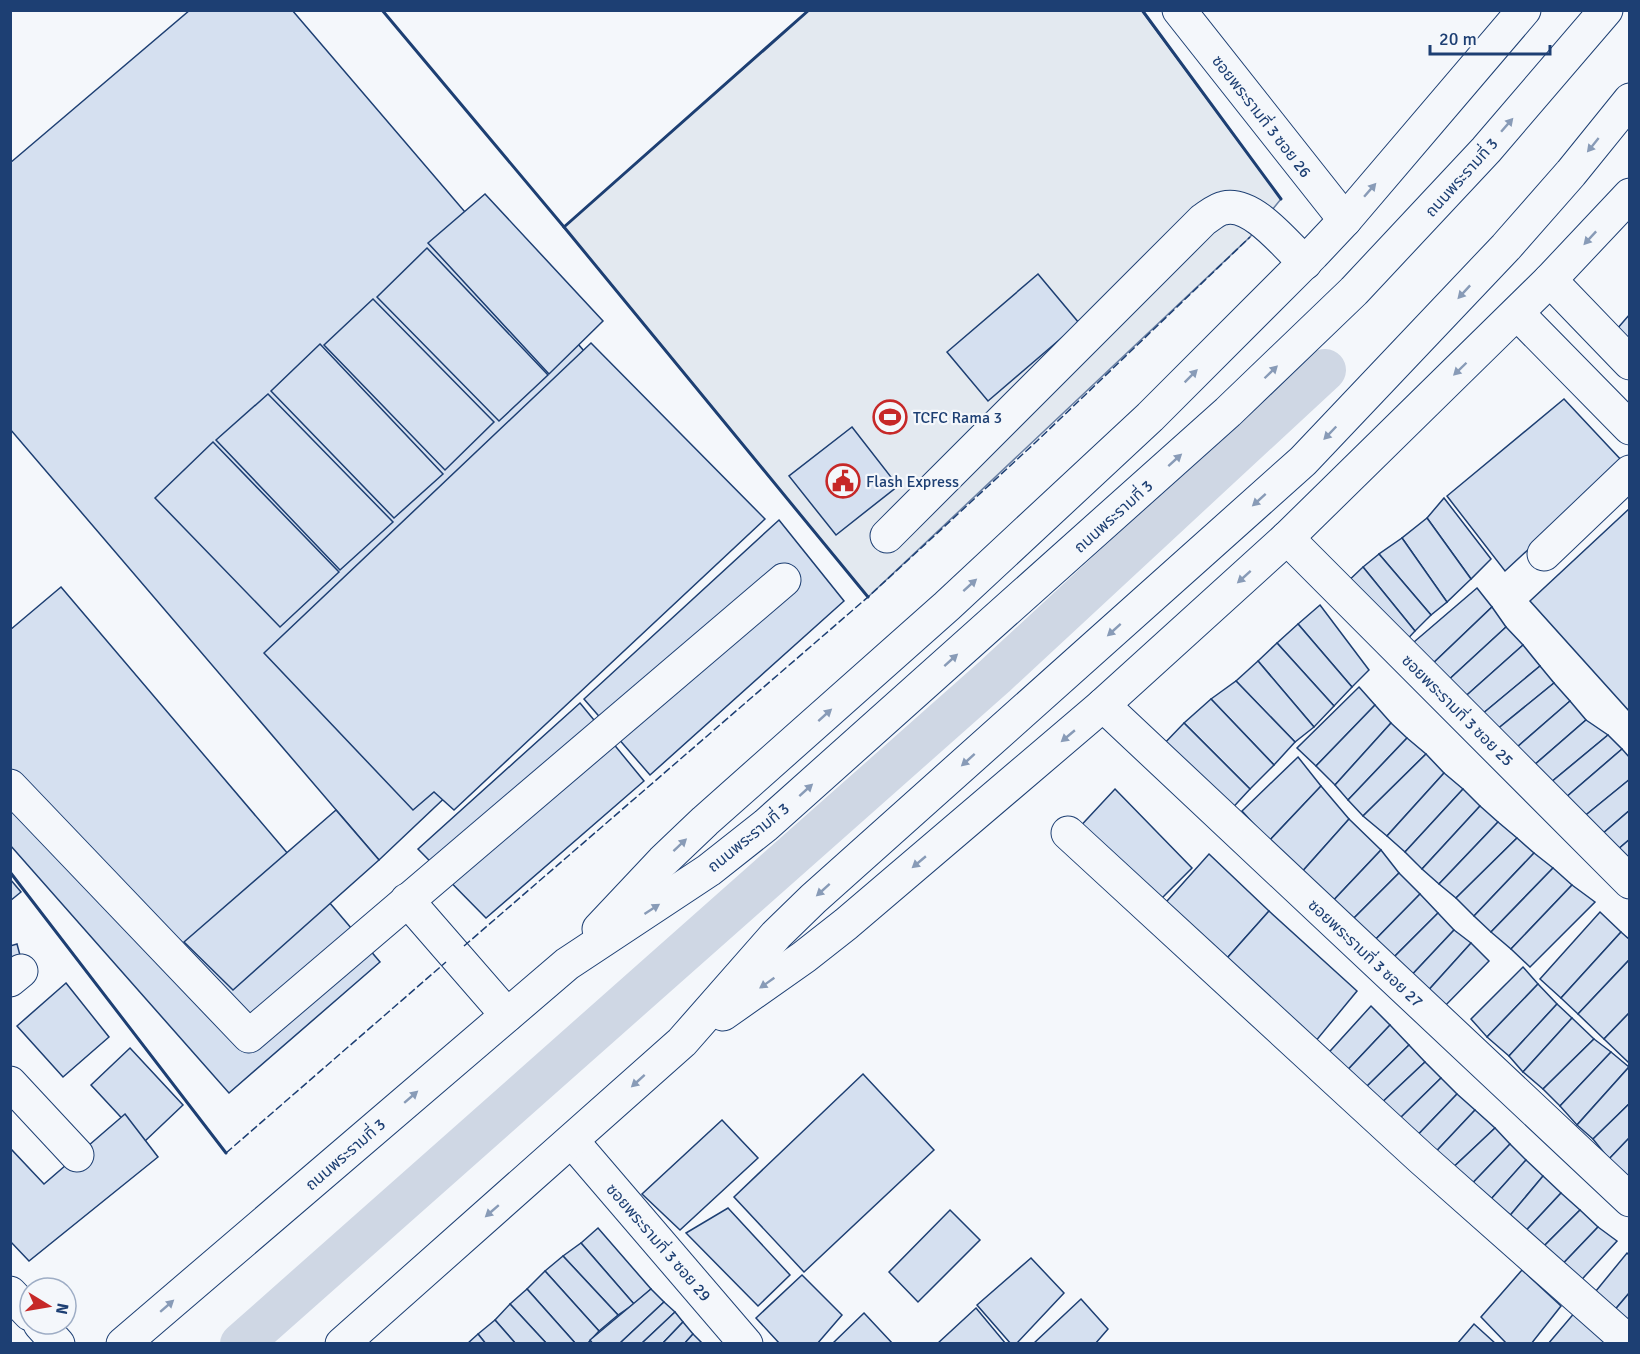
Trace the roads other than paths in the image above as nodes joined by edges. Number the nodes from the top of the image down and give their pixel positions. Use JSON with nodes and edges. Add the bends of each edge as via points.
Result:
{"nodes":[{"id":1,"x":1179,"y":10,"type":"edge"},
{"id":2,"x":1524,"y":10,"type":"edge"},
{"id":3,"x":1606,"y":10,"type":"edge"},
{"id":4,"x":1629,"y":100,"type":"edge"},
{"id":5,"x":1629,"y":195,"type":"edge"},
{"id":6,"x":1345,"y":220,"type":"junction"},
{"id":7,"x":1305,"y":263,"type":"junction"},
{"id":8,"x":1550,"y":280,"type":"junction"},
{"id":9,"x":1517,"y":313,"type":"junction"},
{"id":10,"x":1629,"y":363,"type":"edge"},
{"id":11,"x":1629,"y":428,"type":"edge"},
{"id":12,"x":1629,"y":472,"type":"edge"},
{"id":13,"x":887,"y":536,"type":"dead end"},
{"id":14,"x":1287,"y":538,"type":"junction"},
{"id":15,"x":1544,"y":554,"type":"dead end"},
{"id":16,"x":784,"y":580,"type":"dead end"},
{"id":17,"x":1103,"y":705,"type":"junction"},
{"id":18,"x":10,"y":786,"type":"edge"},
{"id":19,"x":1068,"y":833,"type":"dead end"},
{"id":20,"x":1629,"y":882,"type":"edge"},
{"id":21,"x":407,"y":900,"type":"junction"},
{"id":22,"x":567,"y":964,"type":"junction"},
{"id":23,"x":507,"y":1015,"type":"junction"},
{"id":24,"x":682,"y":1042,"type":"junction"},
{"id":25,"x":10,"y":1083,"type":"edge"},
{"id":26,"x":572,"y":1141,"type":"junction"},
{"id":27,"x":77,"y":1155,"type":"dead end"},
{"id":28,"x":1629,"y":1200,"type":"edge"},
{"id":29,"x":1629,"y":1343,"type":"edge"},
{"id":30,"x":123,"y":1344,"type":"edge"},
{"id":31,"x":342,"y":1344,"type":"edge"},
{"id":32,"x":746,"y":1344,"type":"edge"}],
"edges":[{"from":1,"to":6,"type":"main road","name":"ซอยพระรามที่ 3 ซอย 26"},
{"from":6,"to":2,"type":"main road","name":"ถนนพระรามที่ 3","one_way":true},
{"from":22,"to":3,"type":"main road","name":"ถนนพระรามที่ 3","one_way":true,"via":[[709,870],[766,825],[1228,412],[1414,228]]},
{"from":4,"to":24,"type":"main road","one_way":true,"via":[[1506,247],[1303,461],[813,899]]},
{"from":5,"to":8,"type":"main road","one_way":true},
{"from":6,"to":7,"type":"main road","name":"ถนนพระรามที่ 3"},
{"from":7,"to":13,"type":"main road","via":[[1246,210],[1224,208],[1203,220]]},
{"from":22,"to":7,"type":"main road","name":"ถนนพระรามที่ 3","one_way":true,"via":[[663,861],[1047,515]]},
{"from":8,"to":9,"type":"main road"},
{"from":8,"to":10,"type":"main road"},
{"from":9,"to":11,"type":"main road"},
{"from":9,"to":14,"type":"main road","one_way":true},
{"from":12,"to":15,"type":"main road"},
{"from":14,"to":17,"type":"main road","one_way":true},
{"from":14,"to":20,"type":"main road","name":"ซอยพระรามที่ 3 ซอย 25"},
{"from":16,"to":21,"type":"main road"},
{"from":17,"to":24,"type":"main road","one_way":true,"via":[[846,924]]},
{"from":17,"to":28,"type":"main road","name":"ซอยพระรามที่ 3 ซอย 27"},
{"from":18,"to":21,"type":"main road","via":[[249,1036]]},
{"from":19,"to":29,"type":"main road","via":[[1421,1158]]},
{"from":21,"to":23,"type":"main road"},
{"from":22,"to":23,"type":"main road","name":"ถนนพระรามที่ 3"},
{"from":30,"to":23,"type":"main road","name":"ถนนพระรามที่ 3","one_way":true},
{"from":24,"to":26,"type":"main road","one_way":true},
{"from":25,"to":27,"type":"main road"},
{"from":26,"to":31,"type":"main road","one_way":true},
{"from":26,"to":32,"type":"main road","name":"ซอยพระรามที่ 3 ซอย 29"}]}
